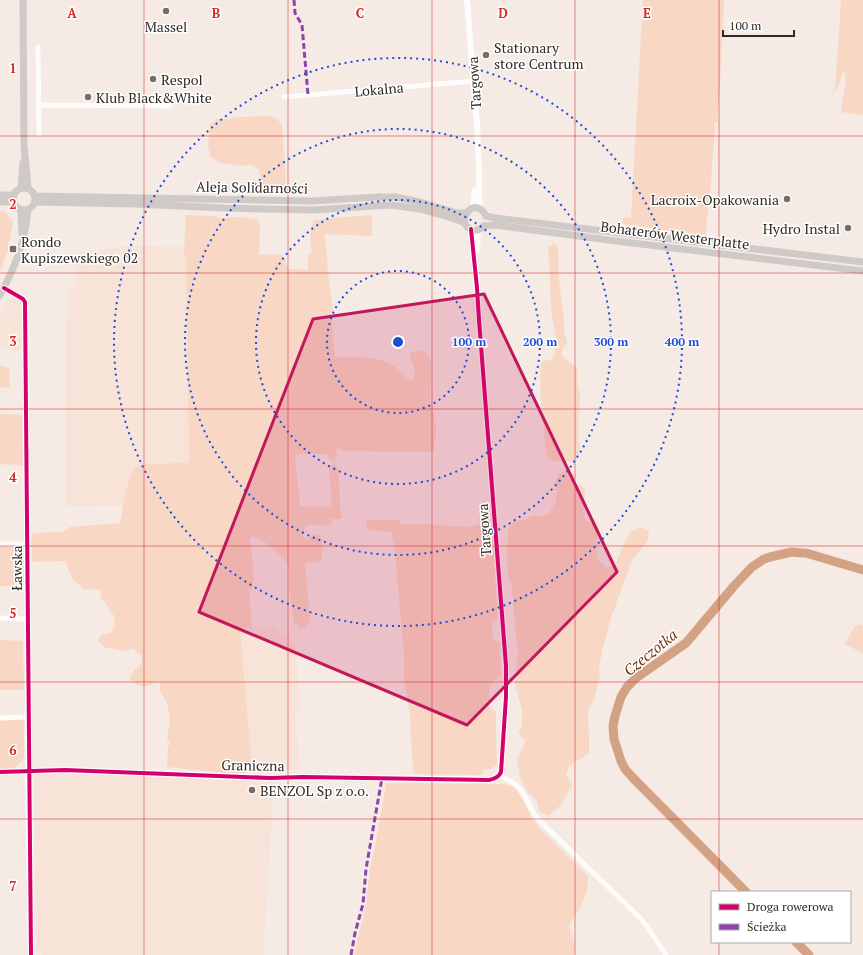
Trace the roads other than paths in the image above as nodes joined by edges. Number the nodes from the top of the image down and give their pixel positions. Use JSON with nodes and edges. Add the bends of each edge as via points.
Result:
{"nodes":[{"id":1,"x":23,"y":0,"type":"edge"},
{"id":2,"x":467,"y":0,"type":"edge"},
{"id":3,"x":38,"y":47,"type":"dead end"},
{"id":4,"x":474,"y":81,"type":"junction"},
{"id":5,"x":284,"y":97,"type":"dead end"},
{"id":6,"x":38,"y":105,"type":"junction"},
{"id":7,"x":170,"y":106,"type":"dead end"},
{"id":8,"x":38,"y":134,"type":"dead end"},
{"id":9,"x":479,"y":167,"type":"junction"},
{"id":10,"x":24,"y":188,"type":"junction"},
{"id":11,"x":0,"y":195,"type":"edge"},
{"id":12,"x":14,"y":198,"type":"junction"},
{"id":13,"x":35,"y":199,"type":"junction"},
{"id":14,"x":0,"y":202,"type":"edge"},
{"id":15,"x":25,"y":209,"type":"junction"},
{"id":16,"x":480,"y":209,"type":"junction"},
{"id":17,"x":469,"y":211,"type":"junction"},
{"id":18,"x":486,"y":216,"type":"junction"},
{"id":19,"x":465,"y":222,"type":"junction"},
{"id":20,"x":484,"y":226,"type":"junction"},
{"id":21,"x":474,"y":230,"type":"junction"},
{"id":22,"x":863,"y":262,"type":"edge"},
{"id":23,"x":863,"y":271,"type":"edge"},
{"id":24,"x":2,"y":292,"type":"edge"},
{"id":25,"x":0,"y":544,"type":"edge"},
{"id":26,"x":27,"y":544,"type":"junction"},
{"id":27,"x":0,"y":618,"type":"edge"},
{"id":28,"x":28,"y":619,"type":"junction"},
{"id":29,"x":28,"y":717,"type":"junction"},
{"id":30,"x":0,"y":718,"type":"edge"},
{"id":31,"x":28,"y":771,"type":"junction"},
{"id":32,"x":0,"y":772,"type":"edge"},
{"id":33,"x":500,"y":774,"type":"junction"},
{"id":34,"x":31,"y":955,"type":"edge"},
{"id":35,"x":666,"y":955,"type":"edge"}],
"edges":[{"from":1,"to":10,"type":"main road"},
{"from":2,"to":4,"type":"street","name":"Targowa"},
{"from":3,"to":6,"type":"street"},
{"from":4,"to":5,"type":"street","name":"Lokalna"},
{"from":4,"to":9,"type":"street","name":"Targowa"},
{"from":6,"to":7,"type":"street"},
{"from":6,"to":8,"type":"street"},
{"from":9,"to":16,"type":"street","name":"Targowa"},
{"from":9,"to":17,"type":"street","name":"Targowa","via":[[473,205]]},
{"from":10,"to":12,"type":"main road","via":[[16,192]]},
{"from":10,"to":13,"type":"main road","via":[[32,191]]},
{"from":11,"to":12,"type":"main road"},
{"from":12,"to":14,"type":"main road"},
{"from":12,"to":15,"type":"main road","via":[[18,208]]},
{"from":13,"to":15,"type":"main road","via":[[33,205]]},
{"from":13,"to":17,"type":"main road","name":"Aleja Solidarności","via":[[303,201],[377,197],[420,202],[457,213]]},
{"from":13,"to":19,"type":"main road","name":"Aleja Solidarności","via":[[313,210],[391,205],[420,209]]},
{"from":15,"to":24,"type":"main road","via":[[23,239]]},
{"from":16,"to":17,"type":"main road"},
{"from":16,"to":18,"type":"main road"},
{"from":17,"to":19,"type":"main road","via":[[464,217]]},
{"from":18,"to":20,"type":"main road"},
{"from":18,"to":22,"type":"main road","name":"Bohaterów Westerplatte"},
{"from":19,"to":21,"type":"main road"},
{"from":20,"to":21,"type":"main road"},
{"from":20,"to":23,"type":"main road","name":"Bohaterów Westerplatte","via":[[495,225]]},
{"from":21,"to":33,"type":"street","name":"Targowa","via":[[506,666]]},
{"from":24,"to":26,"type":"street","name":"Ławska","via":[[23,299],[24,302]]},
{"from":25,"to":26,"type":"street"},
{"from":26,"to":28,"type":"street","name":"Ławska"},
{"from":27,"to":28,"type":"street"},
{"from":28,"to":29,"type":"street","name":"Ławska"},
{"from":29,"to":30,"type":"street"},
{"from":29,"to":31,"type":"street","name":"Ławska"},
{"from":31,"to":32,"type":"street","name":"Graniczna"},
{"from":31,"to":33,"type":"street","name":"Graniczna","via":[[65,770],[270,778],[489,780]]},
{"from":31,"to":34,"type":"street","name":"Ławska"},
{"from":33,"to":35,"type":"street","via":[[518,787],[538,820],[641,919]]}]}
